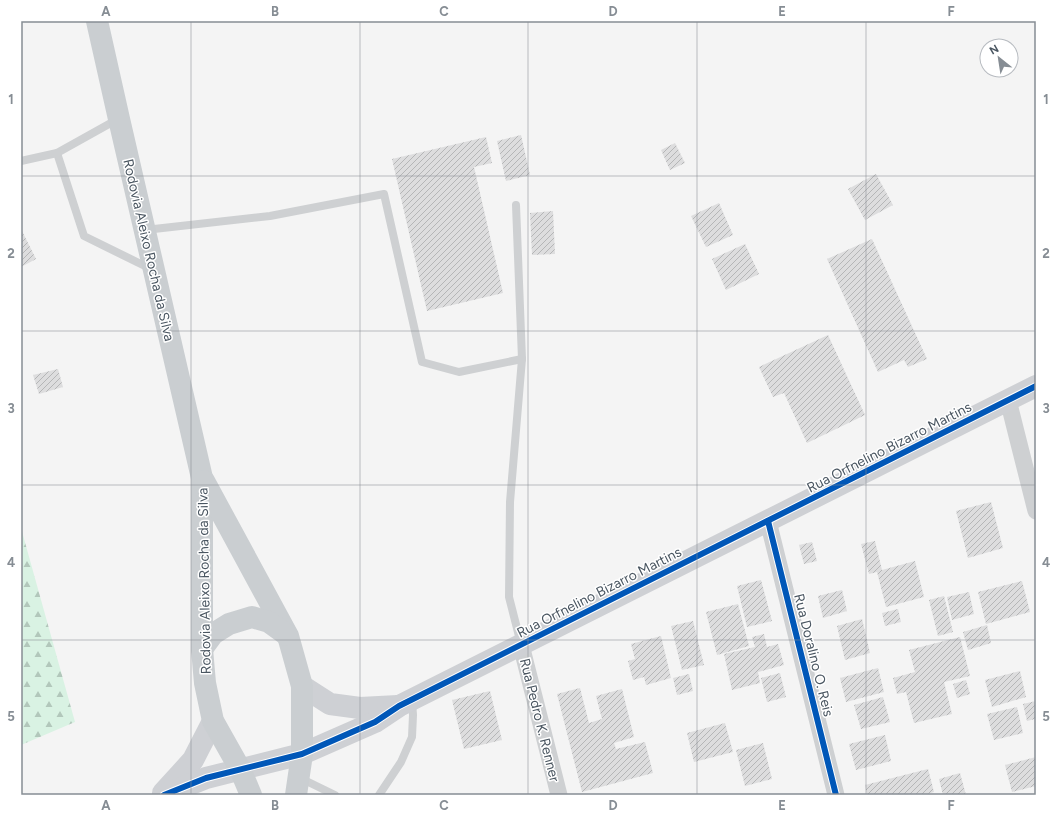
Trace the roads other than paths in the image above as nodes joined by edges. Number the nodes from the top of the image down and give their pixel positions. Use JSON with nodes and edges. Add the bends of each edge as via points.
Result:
{"nodes":[{"id":1,"x":97,"y":21,"type":"edge"},
{"id":2,"x":119,"y":119,"type":"junction"},
{"id":3,"x":57,"y":153,"type":"junction"},
{"id":4,"x":21,"y":161,"type":"edge"},
{"id":5,"x":516,"y":205,"type":"dead end"},
{"id":6,"x":145,"y":230,"type":"junction"},
{"id":7,"x":154,"y":270,"type":"junction"},
{"id":8,"x":522,"y":359,"type":"junction"},
{"id":9,"x":1036,"y":386,"type":"edge"},
{"id":10,"x":1008,"y":400,"type":"junction"},
{"id":11,"x":202,"y":478,"type":"junction"},
{"id":12,"x":1036,"y":511,"type":"edge"},
{"id":13,"x":768,"y":521,"type":"junction"},
{"id":14,"x":288,"y":636,"type":"junction"},
{"id":15,"x":521,"y":645,"type":"junction"},
{"id":16,"x":202,"y":649,"type":"junction"},
{"id":17,"x":302,"y":686,"type":"junction"},
{"id":18,"x":405,"y":703,"type":"junction"},
{"id":19,"x":213,"y":721,"type":"junction"},
{"id":20,"x":302,"y":754,"type":"junction"},
{"id":21,"x":240,"y":769,"type":"junction"},
{"id":22,"x":297,"y":786,"type":"edge"},
{"id":23,"x":322,"y":791,"type":"edge"},
{"id":24,"x":163,"y":795,"type":"edge"},
{"id":25,"x":251,"y":795,"type":"edge"},
{"id":26,"x":335,"y":795,"type":"edge"},
{"id":27,"x":380,"y":795,"type":"edge"},
{"id":28,"x":559,"y":795,"type":"edge"},
{"id":29,"x":836,"y":795,"type":"edge"}],
"edges":[{"from":1,"to":2,"type":"main road","name":"Rodovia Aleixo Rocha da Silva"},
{"from":2,"to":3,"type":"lane"},
{"from":2,"to":6,"type":"main road","name":"Rodovia Aleixo Rocha da Silva"},
{"from":3,"to":4,"type":"lane"},
{"from":3,"to":7,"type":"lane","via":[[84,236]]},
{"from":5,"to":8,"type":"lane"},
{"from":6,"to":7,"type":"main road","name":"Rodovia Aleixo Rocha da Silva"},
{"from":6,"to":8,"type":"lane","via":[[270,216],[384,194],[422,362],[459,372]]},
{"from":7,"to":11,"type":"main road","name":"Rodovia Aleixo Rocha da Silva"},
{"from":8,"to":15,"type":"lane","via":[[510,502],[509,598]]},
{"from":9,"to":10,"type":"street","name":"Rua Orfnelino Bizarro Martins"},
{"from":10,"to":12,"type":"street"},
{"from":10,"to":13,"type":"street","name":"Rua Orfnelino Bizarro Martins"},
{"from":11,"to":14,"type":"main road","name":"Rodovia Aleixo Rocha da Silva"},
{"from":11,"to":16,"type":"main road","name":"Rodovia Aleixo Rocha da Silva"},
{"from":13,"to":15,"type":"street","name":"Rua Orfnelino Bizarro Martins"},
{"from":13,"to":29,"type":"street","name":"Rua Doralino O. Reis"},
{"from":14,"to":16,"type":"main road","via":[[269,622],[252,617],[229,624],[213,634]]},
{"from":14,"to":17,"type":"main road","name":"Rodovia Aleixo Rocha da Silva"},
{"from":15,"to":18,"type":"street","name":"Rua Orfnelino Bizarro Martins"},
{"from":15,"to":28,"type":"street","name":"Rua Pedro K. Renner"},
{"from":16,"to":19,"type":"main road","name":"Rodovia Aleixo Rocha da Silva","via":[[205,683]]},
{"from":17,"to":18,"type":"street","name":"Rua Orfnelino Bizarro Martins","via":[[330,704],[360,708]]},
{"from":17,"to":20,"type":"main road","name":"Rodovia Aleixo Rocha da Silva"},
{"from":18,"to":20,"type":"street","name":"Rua Orfnelino Bizarro Martins","via":[[375,722]]},
{"from":18,"to":27,"type":"lane","via":[[413,715],[412,737]]},
{"from":19,"to":21,"type":"main road","name":"Rodovia Aleixo Rocha da Silva"},
{"from":19,"to":24,"type":"street","name":"Rua Orfnelino Bizarro Martins","via":[[193,760]]},
{"from":20,"to":21,"type":"street","name":"Rua Orfnelino Bizarro Martins"},
{"from":20,"to":22,"type":"main road","name":"Rodovia Aleixo Rocha da Silva"},
{"from":21,"to":24,"type":"street","name":"Rua Orfnelino Bizarro Martins","via":[[206,778]]},
{"from":21,"to":25,"type":"main road","name":"Rodovia Aleixo Rocha da Silva"},
{"from":22,"to":23,"type":"lane"},
{"from":23,"to":26,"type":"lane"}]}
